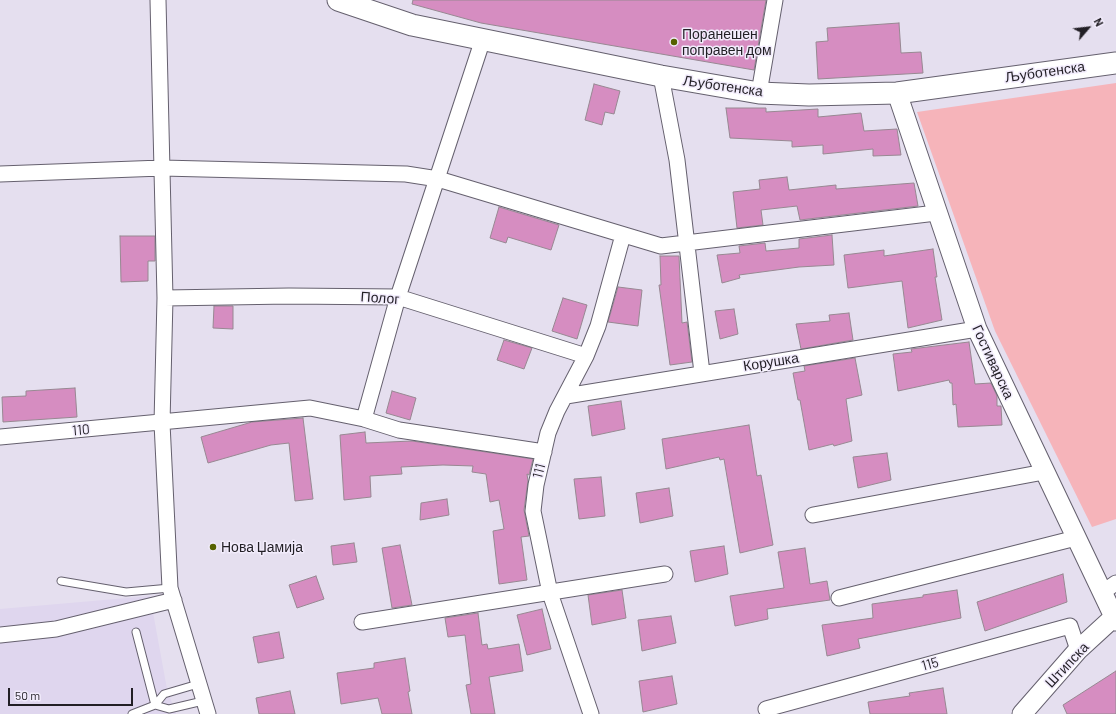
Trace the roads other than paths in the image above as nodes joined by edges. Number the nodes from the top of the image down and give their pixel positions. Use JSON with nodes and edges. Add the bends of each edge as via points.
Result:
{"nodes":[{"id":1,"x":158,"y":0,"type":"edge"},
{"id":2,"x":338,"y":0,"type":"edge"},
{"id":3,"x":775,"y":0,"type":"edge"},
{"id":4,"x":483,"y":39,"type":"junction"},
{"id":5,"x":1116,"y":63,"type":"edge"},
{"id":6,"x":661,"y":76,"type":"junction"},
{"id":7,"x":759,"y":93,"type":"junction"},
{"id":8,"x":897,"y":93,"type":"junction"},
{"id":9,"x":162,"y":168,"type":"junction"},
{"id":10,"x":0,"y":174,"type":"edge"},
{"id":11,"x":438,"y":179,"type":"junction"},
{"id":12,"x":936,"y":213,"type":"junction"},
{"id":13,"x":623,"y":235,"type":"junction"},
{"id":14,"x":688,"y":244,"type":"junction"},
{"id":15,"x":398,"y":297,"type":"junction"},
{"id":16,"x":165,"y":298,"type":"junction"},
{"id":17,"x":977,"y":329,"type":"junction"},
{"id":18,"x":586,"y":356,"type":"junction"},
{"id":19,"x":702,"y":373,"type":"junction"},
{"id":20,"x":566,"y":396,"type":"junction"},
{"id":21,"x":364,"y":419,"type":"junction"},
{"id":22,"x":162,"y":423,"type":"junction"},
{"id":23,"x":0,"y":437,"type":"edge"},
{"id":24,"x":544,"y":452,"type":"junction"},
{"id":25,"x":1044,"y":472,"type":"junction"},
{"id":26,"x":813,"y":515,"type":"dead end"},
{"id":27,"x":1076,"y":538,"type":"junction"},
{"id":28,"x":665,"y":574,"type":"dead end"},
{"id":29,"x":61,"y":581,"type":"dead end"},
{"id":30,"x":1109,"y":588,"type":"edge"},
{"id":31,"x":550,"y":593,"type":"junction"},
{"id":32,"x":172,"y":594,"type":"junction"},
{"id":33,"x":840,"y":598,"type":"dead end"},
{"id":34,"x":1115,"y":619,"type":"edge"},
{"id":35,"x":362,"y":622,"type":"dead end"},
{"id":36,"x":136,"y":632,"type":"dead end"},
{"id":37,"x":0,"y":635,"type":"edge"},
{"id":38,"x":1078,"y":650,"type":"junction"},
{"id":39,"x":198,"y":684,"type":"junction"},
{"id":40,"x":155,"y":705,"type":"junction"},
{"id":41,"x":205,"y":708,"type":"edge"},
{"id":42,"x":766,"y":709,"type":"dead end"},
{"id":43,"x":132,"y":714,"type":"edge"},
{"id":44,"x":591,"y":714,"type":"edge"},
{"id":45,"x":1022,"y":714,"type":"edge"}],
"edges":[{"from":1,"to":9,"type":"street"},
{"from":2,"to":4,"type":"main road","name":"Љуботенска","via":[[412,25]]},
{"from":3,"to":7,"type":"street"},
{"from":4,"to":6,"type":"main road","name":"Љуботенска"},
{"from":4,"to":11,"type":"street"},
{"from":5,"to":8,"type":"main road","name":"Љуботенска"},
{"from":6,"to":7,"type":"main road","name":"Љуботенска"},
{"from":6,"to":14,"type":"street","via":[[677,160]]},
{"from":7,"to":8,"type":"main road","name":"Љуботенска"},
{"from":8,"to":12,"type":"street","name":"Гостиварска"},
{"from":9,"to":10,"type":"street"},
{"from":9,"to":11,"type":"street","via":[[399,174]]},
{"from":9,"to":16,"type":"street"},
{"from":11,"to":13,"type":"street"},
{"from":11,"to":15,"type":"street"},
{"from":12,"to":14,"type":"street"},
{"from":12,"to":17,"type":"street","name":"Гостиварска"},
{"from":13,"to":14,"type":"street","via":[[661,246]]},
{"from":13,"to":18,"type":"street","name":"111","via":[[598,326]]},
{"from":14,"to":19,"type":"street"},
{"from":15,"to":16,"type":"street","name":"Полог"},
{"from":15,"to":18,"type":"street","name":"Полог"},
{"from":15,"to":21,"type":"street"},
{"from":16,"to":22,"type":"street"},
{"from":17,"to":19,"type":"street","name":"Корушка"},
{"from":17,"to":25,"type":"street","name":"Гостиварска"},
{"from":18,"to":20,"type":"street","name":"111"},
{"from":19,"to":20,"type":"street","name":"Корушка"},
{"from":20,"to":24,"type":"street","name":"111","via":[[551,426]]},
{"from":21,"to":22,"type":"street","name":"110","via":[[310,408]]},
{"from":21,"to":24,"type":"street","name":"110","via":[[399,430]]},
{"from":22,"to":23,"type":"street","name":"110"},
{"from":22,"to":32,"type":"street"},
{"from":24,"to":31,"type":"street","name":"111","via":[[533,511]]},
{"from":25,"to":26,"type":"street"},
{"from":25,"to":27,"type":"street","name":"Гостиварска"},
{"from":27,"to":30,"type":"street","name":"Гостиварска"},
{"from":27,"to":33,"type":"street"},
{"from":28,"to":31,"type":"street"},
{"from":29,"to":32,"type":"lane","via":[[126,592]]},
{"from":30,"to":34,"type":"street","name":"Гостиварска"},
{"from":31,"to":35,"type":"street"},
{"from":31,"to":44,"type":"street","name":"111"},
{"from":32,"to":37,"type":"street","via":[[56,629]]},
{"from":32,"to":39,"type":"street"},
{"from":34,"to":38,"type":"street","name":"Штипска"},
{"from":36,"to":40,"type":"lane"},
{"from":38,"to":42,"type":"street","name":"115","via":[[1070,626]]},
{"from":38,"to":45,"type":"street","name":"Штипска"},
{"from":39,"to":40,"type":"lane","via":[[164,694]]},
{"from":39,"to":41,"type":"street"},
{"from":40,"to":41,"type":"lane","via":[[169,709]]},
{"from":40,"to":43,"type":"lane"}]}
